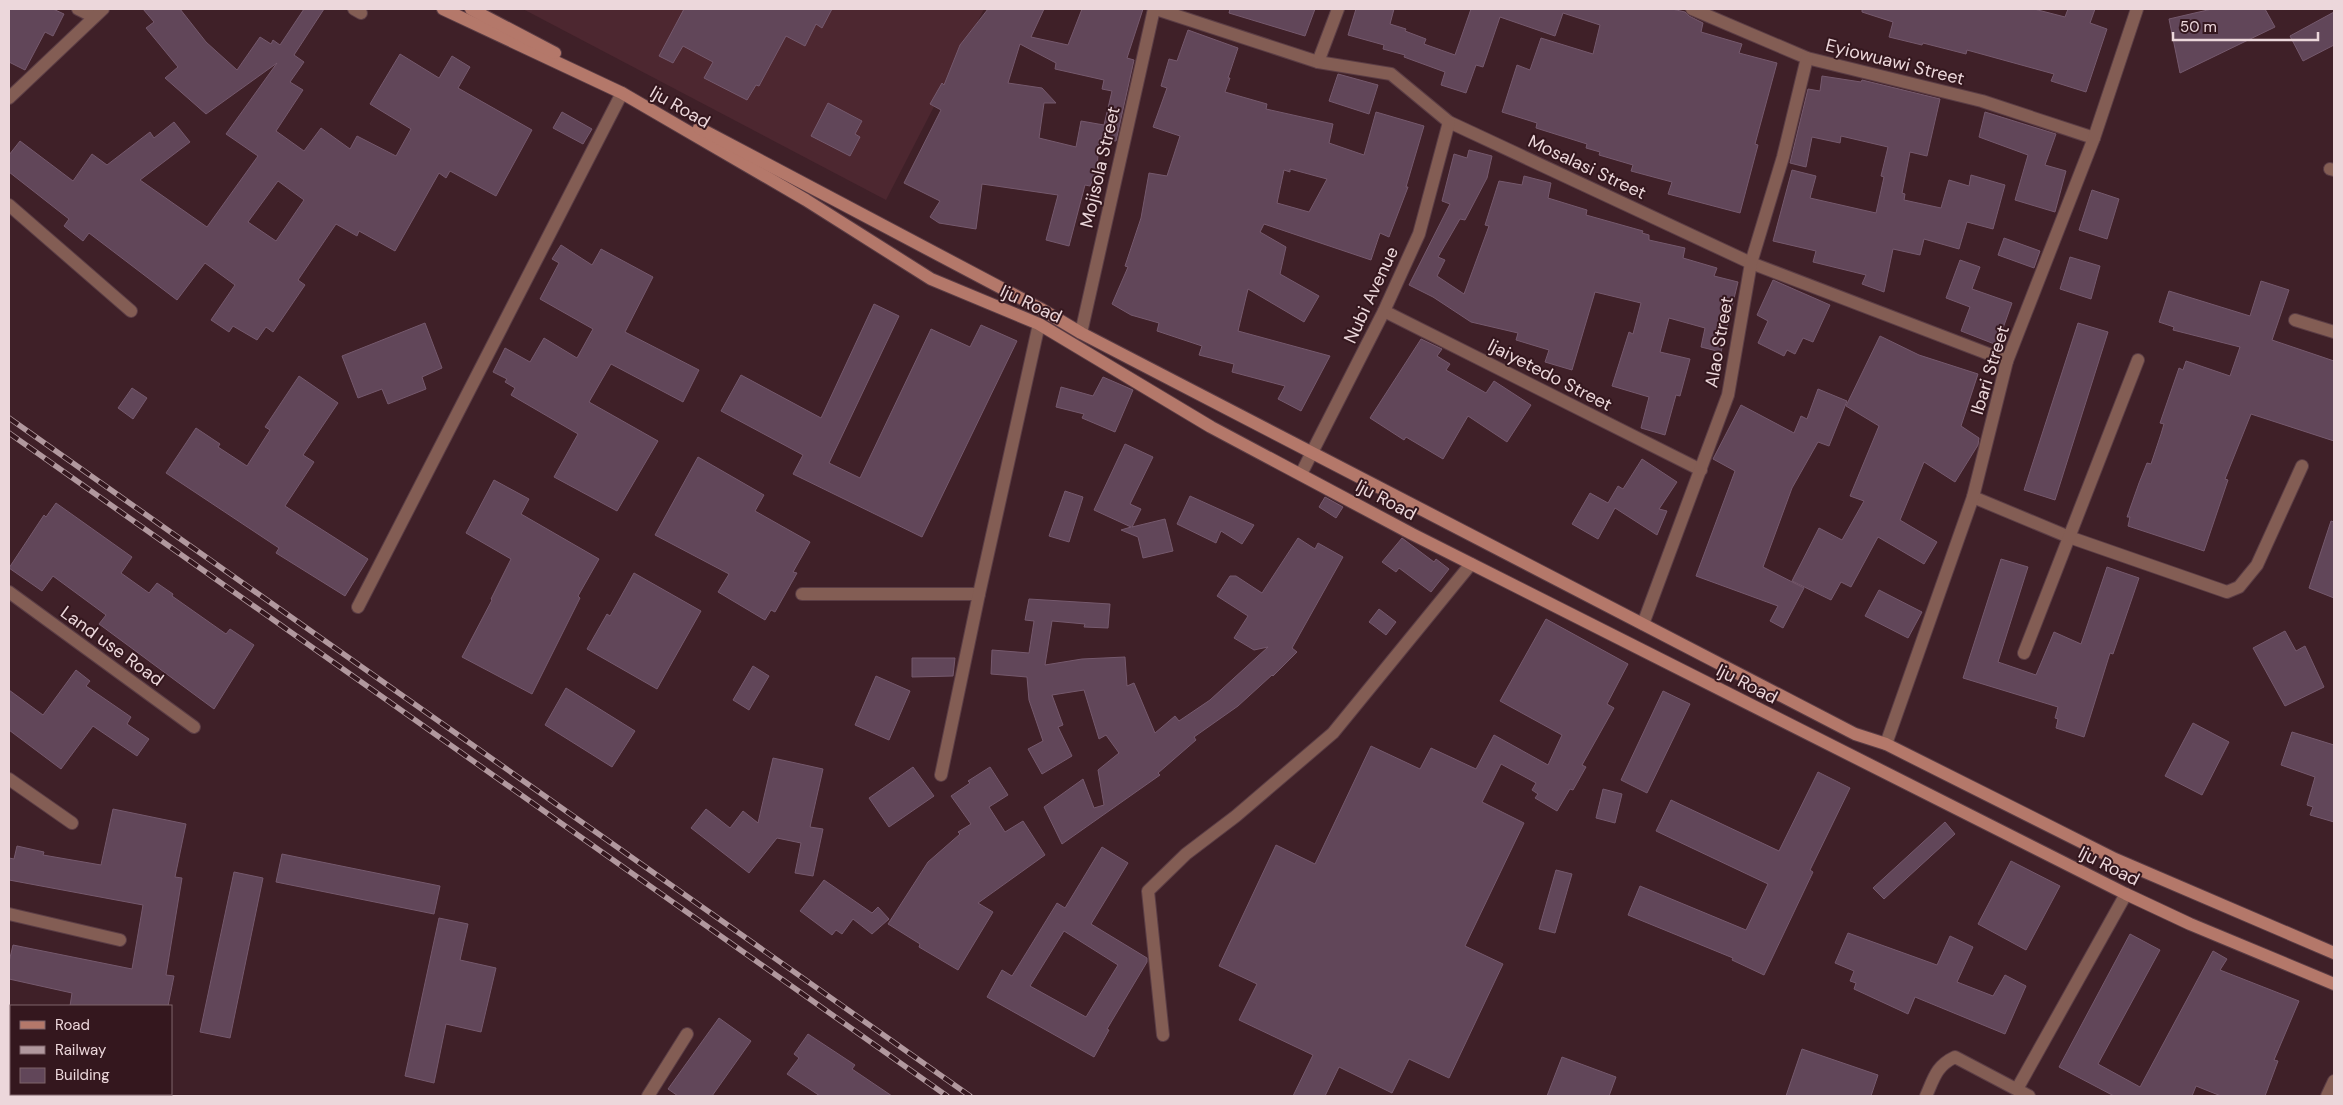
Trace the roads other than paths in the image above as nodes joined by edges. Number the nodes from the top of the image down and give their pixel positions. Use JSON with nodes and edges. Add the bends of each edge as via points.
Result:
{"nodes":[{"id":1,"x":78,"y":9,"type":"edge"},
{"id":2,"x":443,"y":9,"type":"edge"},
{"id":3,"x":471,"y":9,"type":"edge"},
{"id":4,"x":1155,"y":9,"type":"edge"},
{"id":5,"x":1338,"y":9,"type":"edge"},
{"id":6,"x":1692,"y":9,"type":"edge"},
{"id":7,"x":2136,"y":9,"type":"edge"},
{"id":8,"x":99,"y":13,"type":"edge"},
{"id":9,"x":1807,"y":58,"type":"junction"},
{"id":10,"x":1318,"y":62,"type":"junction"},
{"id":11,"x":10,"y":93,"type":"edge"},
{"id":12,"x":622,"y":93,"type":"junction"},
{"id":13,"x":1450,"y":122,"type":"junction"},
{"id":14,"x":2094,"y":138,"type":"junction"},
{"id":15,"x":9,"y":205,"type":"edge"},
{"id":16,"x":1751,"y":263,"type":"junction"},
{"id":17,"x":131,"y":311,"type":"dead end"},
{"id":18,"x":1384,"y":311,"type":"junction"},
{"id":19,"x":2295,"y":320,"type":"dead end"},
{"id":20,"x":1039,"y":324,"type":"junction"},
{"id":21,"x":2334,"y":332,"type":"edge"},
{"id":22,"x":1082,"y":333,"type":"junction"},
{"id":23,"x":2138,"y":360,"type":"dead end"},
{"id":24,"x":2008,"y":361,"type":"junction"},
{"id":25,"x":1312,"y":453,"type":"junction"},
{"id":26,"x":2302,"y":466,"type":"dead end"},
{"id":27,"x":1701,"y":470,"type":"junction"},
{"id":28,"x":1301,"y":474,"type":"junction"},
{"id":29,"x":1973,"y":497,"type":"junction"},
{"id":30,"x":2069,"y":537,"type":"junction"},
{"id":31,"x":1471,"y":564,"type":"junction"},
{"id":32,"x":9,"y":592,"type":"edge"},
{"id":33,"x":802,"y":594,"type":"dead end"},
{"id":34,"x":979,"y":594,"type":"junction"},
{"id":35,"x":358,"y":607,"type":"dead end"},
{"id":36,"x":1643,"y":624,"type":"junction"},
{"id":37,"x":2024,"y":653,"type":"dead end"},
{"id":38,"x":194,"y":727,"type":"dead end"},
{"id":39,"x":1886,"y":744,"type":"junction"},
{"id":40,"x":941,"y":774,"type":"dead end"},
{"id":41,"x":9,"y":779,"type":"edge"},
{"id":42,"x":72,"y":823,"type":"dead end"},
{"id":43,"x":2126,"y":894,"type":"junction"},
{"id":44,"x":9,"y":914,"type":"edge"},
{"id":45,"x":120,"y":940,"type":"dead end"},
{"id":46,"x":2334,"y":953,"type":"edge"},
{"id":47,"x":2334,"y":984,"type":"edge"},
{"id":48,"x":687,"y":1034,"type":"dead end"},
{"id":49,"x":1163,"y":1035,"type":"dead end"},
{"id":50,"x":2334,"y":1081,"type":"edge"},
{"id":51,"x":2017,"y":1089,"type":"junction"},
{"id":52,"x":648,"y":1096,"type":"edge"},
{"id":53,"x":1926,"y":1096,"type":"edge"},
{"id":54,"x":2029,"y":1096,"type":"edge"},
{"id":55,"x":2327,"y":1096,"type":"edge"}],
"edges":[{"from":1,"to":8,"type":"street"},
{"from":2,"to":12,"type":"main road","name":"Iju Road"},
{"from":3,"to":22,"type":"main road","name":"Iju Road"},
{"from":4,"to":10,"type":"street","name":"Mosalasi Street"},
{"from":4,"to":22,"type":"street","name":"Mojisola Street"},
{"from":5,"to":10,"type":"street"},
{"from":6,"to":9,"type":"street","name":"Eyiowuawi Street"},
{"from":7,"to":14,"type":"street","name":"Ibari Street"},
{"from":8,"to":11,"type":"street"},
{"from":9,"to":14,"type":"street","name":"Eyiowuawi Street","via":[[1982,101]]},
{"from":9,"to":16,"type":"street","name":"Alao Street"},
{"from":10,"to":13,"type":"street","name":"Mosalasi Street","via":[[1391,74]]},
{"from":12,"to":20,"type":"main road","name":"Iju Road","via":[[806,200],[931,279]]},
{"from":12,"to":35,"type":"street"},
{"from":13,"to":16,"type":"street","name":"Mosalasi Street"},
{"from":13,"to":18,"type":"street","name":"Nubi Avenue","via":[[1419,234]]},
{"from":14,"to":24,"type":"street","name":"Ibari Street"},
{"from":15,"to":17,"type":"street"},
{"from":16,"to":24,"type":"street","name":"Mosalasi Street"},
{"from":16,"to":27,"type":"street","name":"Alao Street","via":[[1728,395]]},
{"from":18,"to":25,"type":"street","name":"Nubi Avenue"},
{"from":18,"to":27,"type":"street","name":"Ijaiyetedo Street"},
{"from":19,"to":21,"type":"street"},
{"from":20,"to":28,"type":"main road","name":"Iju Road","via":[[1211,427]]},
{"from":20,"to":34,"type":"street"},
{"from":22,"to":25,"type":"main road","name":"Iju Road"},
{"from":23,"to":30,"type":"street"},
{"from":24,"to":29,"type":"street","name":"Ibari Street"},
{"from":25,"to":28,"type":"street","name":"Nubi Avenue"},
{"from":25,"to":36,"type":"main road","name":"Iju Road"},
{"from":26,"to":30,"type":"street","via":[[2257,565],[2239,588],[2227,592]]},
{"from":27,"to":36,"type":"street","name":"Alao Street"},
{"from":28,"to":31,"type":"main road","name":"Iju Road"},
{"from":29,"to":30,"type":"street"},
{"from":29,"to":39,"type":"street","name":"Ibari Street"},
{"from":30,"to":37,"type":"street"},
{"from":31,"to":43,"type":"main road","name":"Iju Road"},
{"from":31,"to":49,"type":"street","via":[[1333,733],[1186,854],[1148,892]]},
{"from":32,"to":38,"type":"street","name":"Land use Road"},
{"from":33,"to":34,"type":"street"},
{"from":34,"to":40,"type":"street"},
{"from":36,"to":39,"type":"main road","name":"Iju Road","via":[[1855,734]]},
{"from":39,"to":46,"type":"main road","name":"Iju Road","via":[[2115,859]]},
{"from":41,"to":42,"type":"street"},
{"from":43,"to":47,"type":"main road","name":"Iju Road"},
{"from":43,"to":51,"type":"street"},
{"from":44,"to":45,"type":"street"},
{"from":48,"to":52,"type":"street"},
{"from":50,"to":55,"type":"street"},
{"from":51,"to":53,"type":"street","via":[[1955,1057],[1940,1067]]},
{"from":51,"to":54,"type":"street"}]}
